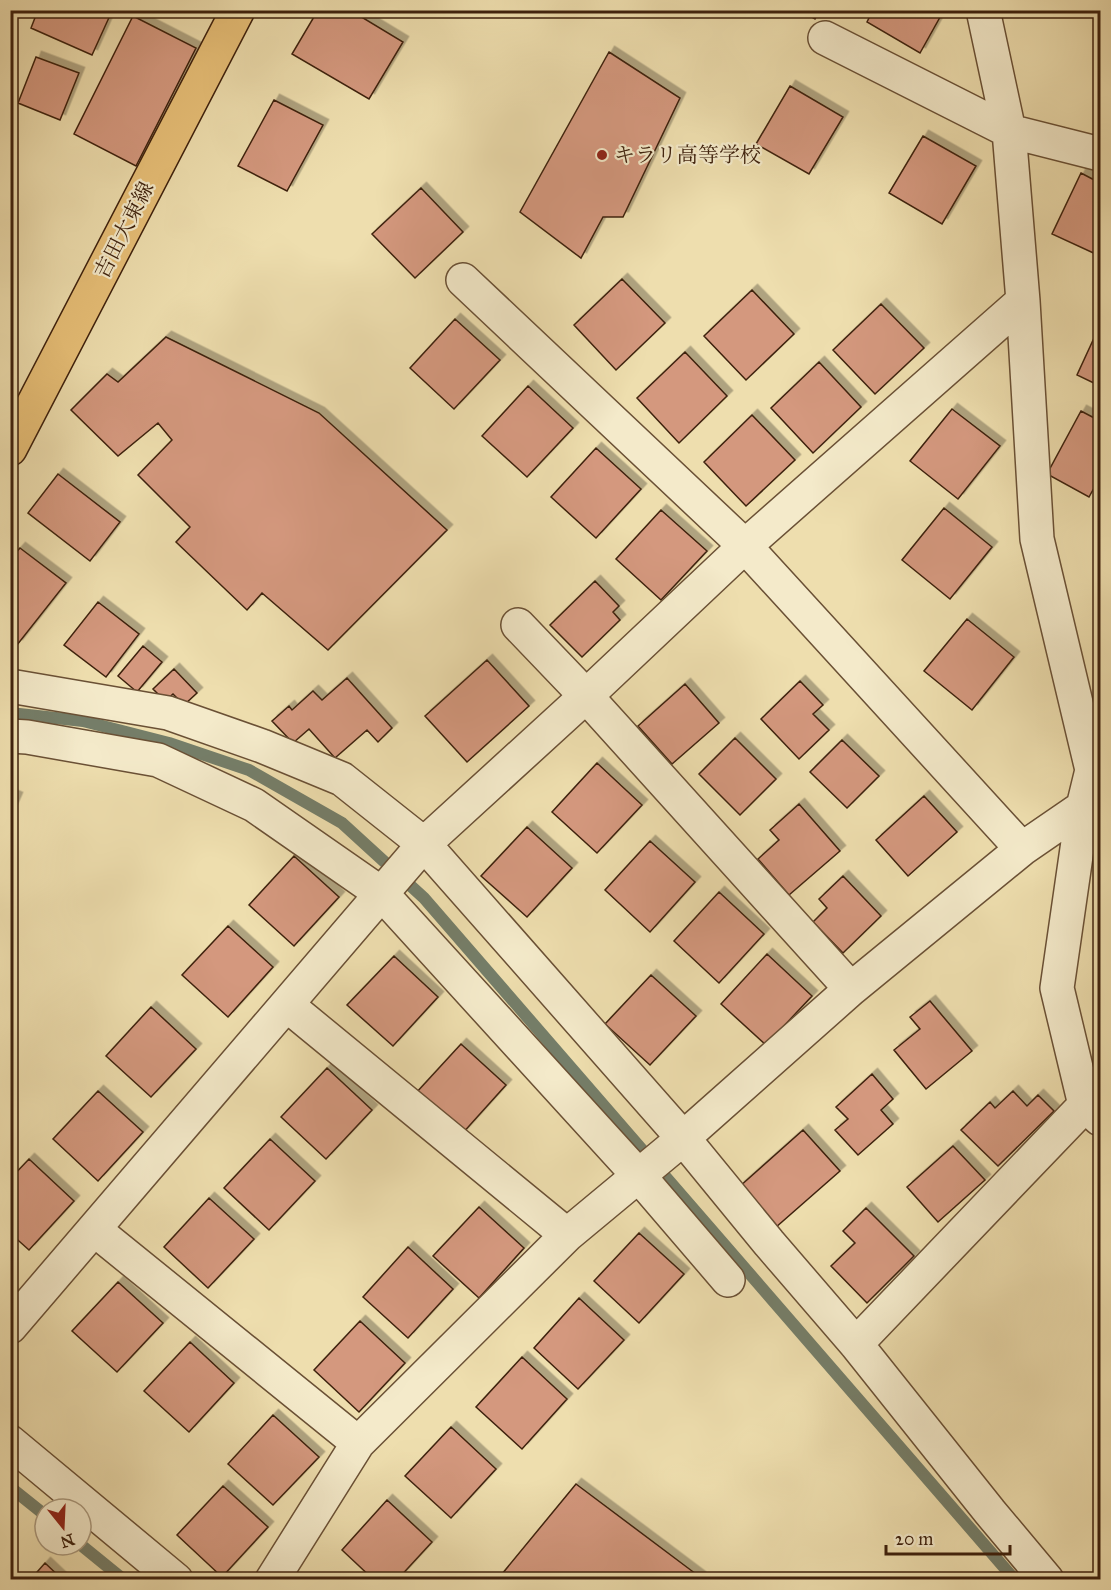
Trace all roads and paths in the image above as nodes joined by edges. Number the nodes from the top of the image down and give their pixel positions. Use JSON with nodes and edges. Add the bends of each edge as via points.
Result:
{"nodes":[{"id":1,"x":238,"y":10,"type":"edge"},
{"id":2,"x":983,"y":10,"type":"edge"},
{"id":3,"x":825,"y":38,"type":"dead end"},
{"id":4,"x":1009,"y":131,"type":"junction"},
{"id":5,"x":1101,"y":154,"type":"edge"},
{"id":6,"x":462,"y":280,"type":"dead end"},
{"id":7,"x":1023,"y":301,"type":"junction"},
{"id":8,"x":10,"y":449,"type":"edge"},
{"id":9,"x":745,"y":546,"type":"junction"},
{"id":10,"x":518,"y":625,"type":"dead end"},
{"id":11,"x":10,"y":686,"type":"edge"},
{"id":12,"x":586,"y":696,"type":"junction"},
{"id":13,"x":10,"y":736,"type":"edge"},
{"id":14,"x":1096,"y":774,"type":"edge"},
{"id":15,"x":1083,"y":807,"type":"junction"},
{"id":16,"x":420,"y":848,"type":"junction"},
{"id":17,"x":1022,"y":849,"type":"junction"},
{"id":18,"x":383,"y":892,"type":"junction"},
{"id":19,"x":851,"y":989,"type":"junction"},
{"id":20,"x":287,"y":1005,"type":"junction"},
{"id":21,"x":1093,"y":1112,"type":"edge"},
{"id":22,"x":678,"y":1142,"type":"junction"},
{"id":23,"x":641,"y":1173,"type":"junction"},
{"id":24,"x":95,"y":1230,"type":"junction"},
{"id":25,"x":567,"y":1235,"type":"junction"},
{"id":26,"x":728,"y":1280,"type":"dead end"},
{"id":27,"x":10,"y":1327,"type":"edge"},
{"id":28,"x":856,"y":1344,"type":"junction"},
{"id":29,"x":10,"y":1442,"type":"edge"},
{"id":30,"x":358,"y":1443,"type":"junction"},
{"id":31,"x":176,"y":1580,"type":"edge"},
{"id":32,"x":272,"y":1580,"type":"edge"},
{"id":33,"x":1047,"y":1580,"type":"edge"}],
"edges":[{"from":1,"to":8,"type":"main road","name":"吉田大東線"},
{"from":2,"to":4,"type":"street"},
{"from":3,"to":4,"type":"street"},
{"from":4,"to":5,"type":"street"},
{"from":4,"to":7,"type":"street"},
{"from":6,"to":9,"type":"street"},
{"from":7,"to":9,"type":"street"},
{"from":7,"to":14,"type":"street","via":[[1036,539]]},
{"from":9,"to":12,"type":"street"},
{"from":9,"to":17,"type":"street"},
{"from":10,"to":12,"type":"street"},
{"from":11,"to":16,"type":"street","via":[[168,713],[262,746],[342,779]]},
{"from":12,"to":16,"type":"street"},
{"from":12,"to":19,"type":"street"},
{"from":13,"to":18,"type":"street","via":[[158,760],[254,805]]},
{"from":14,"to":15,"type":"street"},
{"from":15,"to":17,"type":"street"},
{"from":15,"to":21,"type":"street","via":[[1056,988]]},
{"from":16,"to":18,"type":"street"},
{"from":16,"to":22,"type":"street"},
{"from":17,"to":19,"type":"street"},
{"from":18,"to":20,"type":"street"},
{"from":18,"to":23,"type":"street"},
{"from":19,"to":22,"type":"street"},
{"from":20,"to":24,"type":"street"},
{"from":20,"to":25,"type":"street"},
{"from":21,"to":28,"type":"street"},
{"from":22,"to":23,"type":"street"},
{"from":22,"to":28,"type":"street"},
{"from":23,"to":25,"type":"street"},
{"from":23,"to":26,"type":"street"},
{"from":24,"to":27,"type":"street"},
{"from":24,"to":30,"type":"street"},
{"from":25,"to":30,"type":"street"},
{"from":28,"to":33,"type":"street"},
{"from":29,"to":31,"type":"street"},
{"from":30,"to":32,"type":"street"}]}
